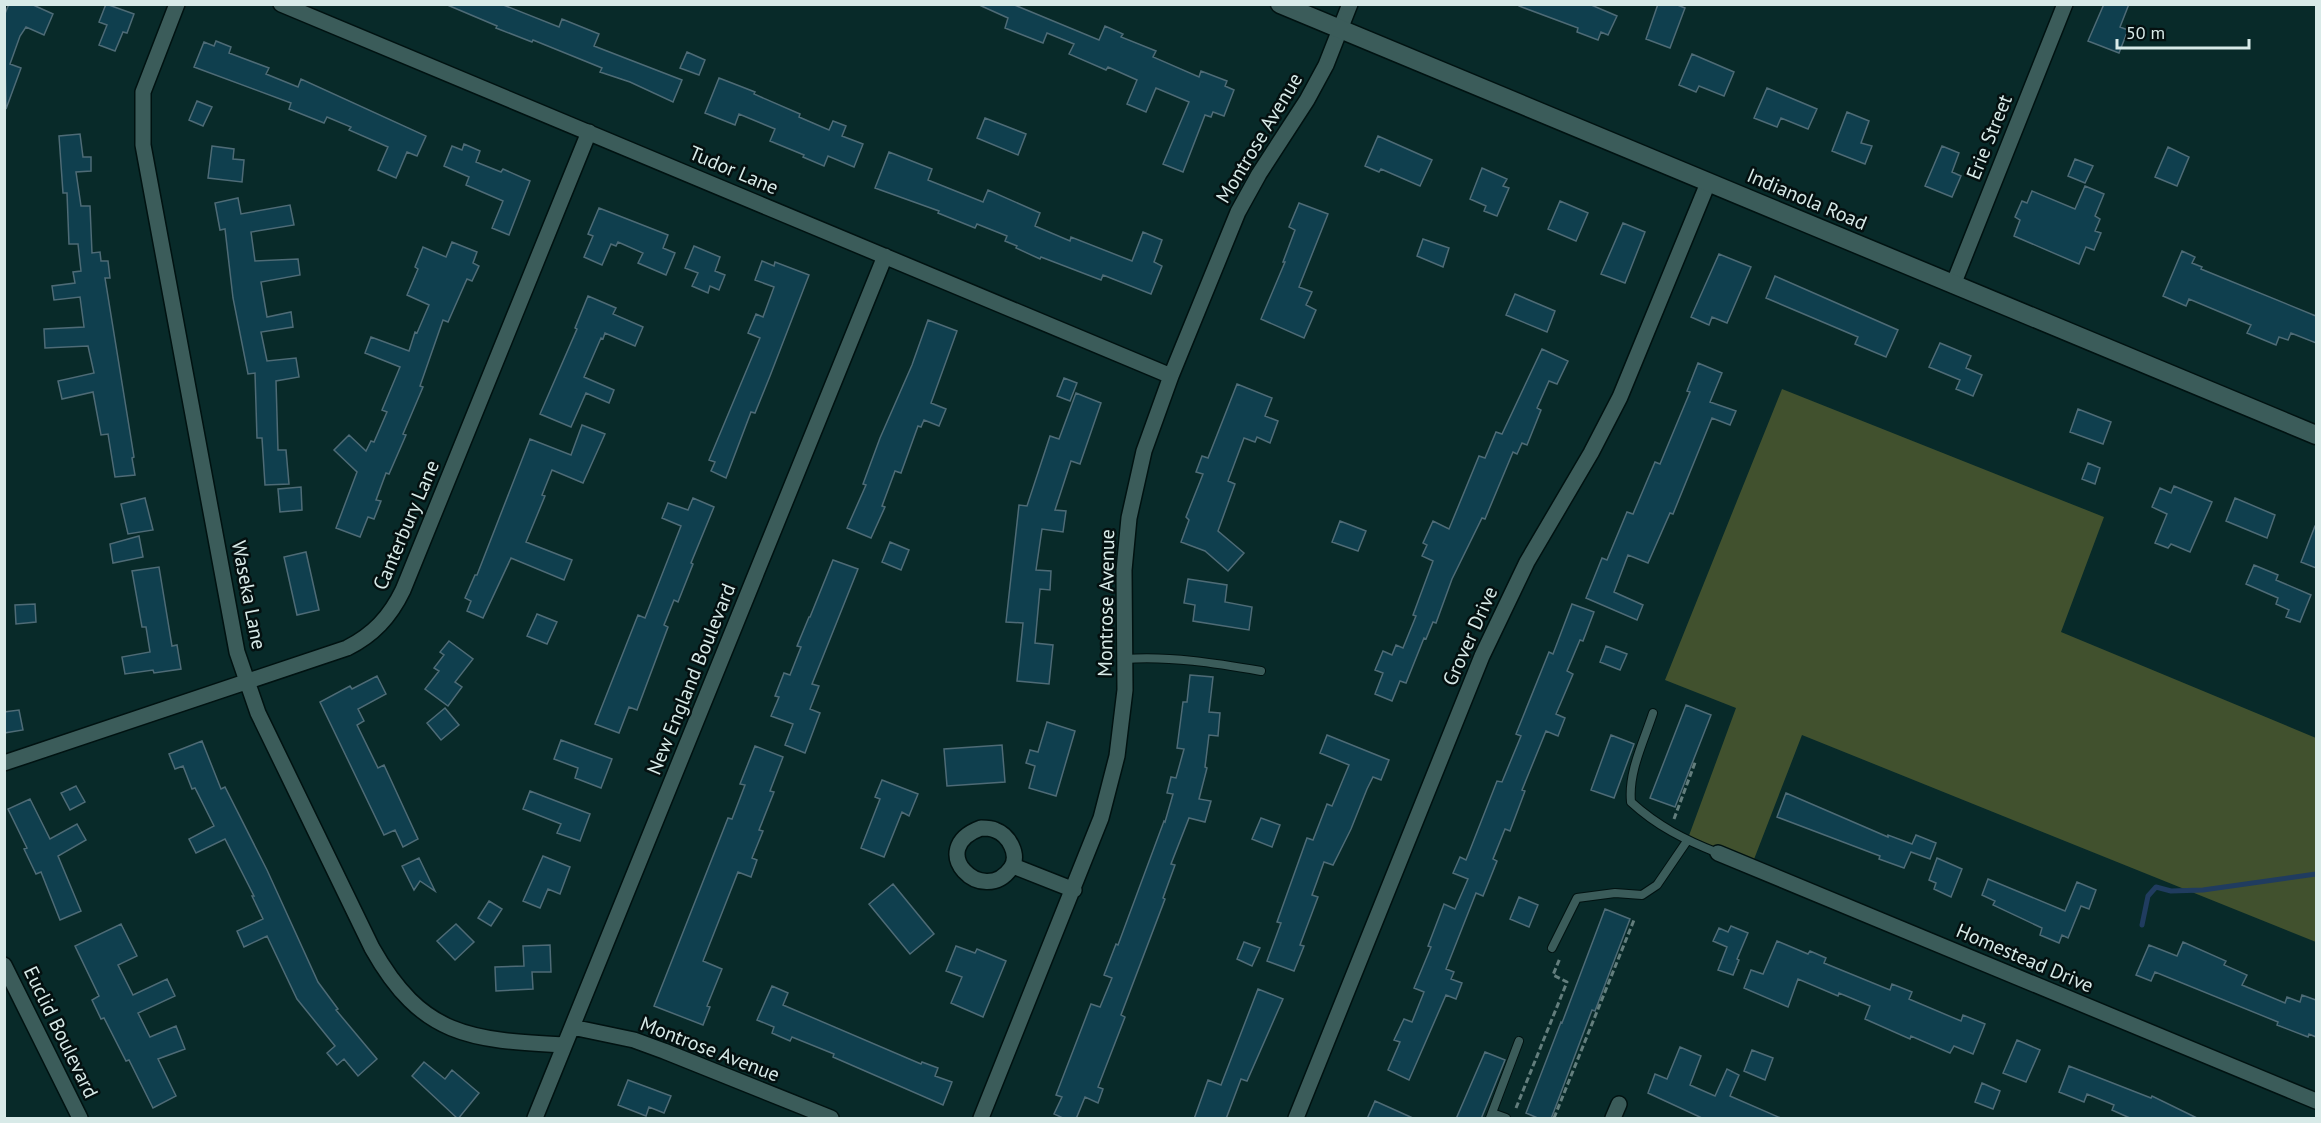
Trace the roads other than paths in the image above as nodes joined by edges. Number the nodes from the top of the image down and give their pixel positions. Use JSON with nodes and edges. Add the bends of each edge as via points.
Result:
{"nodes":[{"id":1,"x":177,"y":4,"type":"edge"},
{"id":2,"x":281,"y":4,"type":"edge"},
{"id":3,"x":1280,"y":4,"type":"edge"},
{"id":4,"x":1350,"y":4,"type":"edge"},
{"id":5,"x":2065,"y":4,"type":"edge"},
{"id":6,"x":1340,"y":29,"type":"junction"},
{"id":7,"x":589,"y":132,"type":"junction"},
{"id":8,"x":1708,"y":183,"type":"junction"},
{"id":9,"x":885,"y":256,"type":"junction"},
{"id":10,"x":1953,"y":285,"type":"junction"},
{"id":11,"x":1171,"y":376,"type":"junction"},
{"id":12,"x":2316,"y":435,"type":"edge"},
{"id":13,"x":1125,"y":658,"type":"junction"},
{"id":14,"x":1261,"y":671,"type":"dead end"},
{"id":15,"x":247,"y":682,"type":"junction"},
{"id":16,"x":1653,"y":713,"type":"dead end"},
{"id":17,"x":4,"y":763,"type":"edge"},
{"id":18,"x":1688,"y":841,"type":"junction"},
{"id":19,"x":1718,"y":853,"type":"joint"},
{"id":20,"x":1013,"y":866,"type":"dead end"},
{"id":21,"x":1074,"y":890,"type":"junction"},
{"id":22,"x":1554,"y":946,"type":"road end"},
{"id":23,"x":4,"y":965,"type":"edge"},
{"id":24,"x":572,"y":1027,"type":"junction"},
{"id":25,"x":1519,"y":1041,"type":"dead end"},
{"id":26,"x":564,"y":1045,"type":"junction"},
{"id":27,"x":2316,"y":1101,"type":"edge"},
{"id":28,"x":1619,"y":1104,"type":"dead end"},
{"id":29,"x":1491,"y":1116,"type":"edge"},
{"id":30,"x":80,"y":1119,"type":"edge"},
{"id":31,"x":536,"y":1119,"type":"edge"},
{"id":32,"x":831,"y":1119,"type":"edge"},
{"id":33,"x":981,"y":1119,"type":"edge"},
{"id":34,"x":1296,"y":1119,"type":"edge"},
{"id":35,"x":1506,"y":1119,"type":"edge"},
{"id":36,"x":1613,"y":1119,"type":"edge"}],
"edges":[{"from":1,"to":15,"type":"street","name":"Waseka Lane","via":[[143,92],[142,145],[237,652]]},
{"from":2,"to":7,"type":"street","name":"Tudor Lane"},
{"from":3,"to":6,"type":"street","name":"Indianola Road"},
{"from":4,"to":6,"type":"street","name":"Montrose Avenue"},
{"from":5,"to":10,"type":"street","name":"Erie Street"},
{"from":6,"to":8,"type":"street","name":"Indianola Road"},
{"from":6,"to":11,"type":"street","name":"Montrose Avenue","via":[[1308,100],[1238,212]]},
{"from":7,"to":9,"type":"street","name":"Tudor Lane"},
{"from":7,"to":15,"type":"street","name":"Canterbury Lane","via":[[395,607],[376,629],[347,648]]},
{"from":8,"to":10,"type":"street","name":"Indianola Road"},
{"from":8,"to":34,"type":"street","name":"Grover Drive","via":[[1620,397],[1527,562],[1482,656]]},
{"from":9,"to":11,"type":"street","name":"Tudor Lane"},
{"from":9,"to":24,"type":"street","name":"New England Boulevard"},
{"from":10,"to":12,"type":"street","name":"Indianola Road"},
{"from":11,"to":13,"type":"street","name":"Montrose Avenue","via":[[1144,451],[1129,518],[1124,570]]},
{"from":13,"to":14,"type":"lane","via":[[1203,661]]},
{"from":13,"to":21,"type":"street","name":"Montrose Avenue","via":[[1117,756],[1101,818]]},
{"from":15,"to":17,"type":"street","name":"Canterbury Lane"},
{"from":15,"to":26,"type":"street","name":"Waseka Lane","via":[[258,713],[372,948],[405,995],[434,1019],[465,1034],[502,1042]]},
{"from":16,"to":18,"type":"lane","via":[[1633,771],[1631,802],[1649,819]]},
{"from":18,"to":19,"type":"lane"},
{"from":18,"to":22,"type":"lane","via":[[1657,885],[1642,894],[1577,898]]},
{"from":19,"to":27,"type":"street","name":"Homestead Drive"},
{"from":20,"to":21,"type":"street"},
{"from":21,"to":33,"type":"street","name":"Montrose Avenue"},
{"from":23,"to":30,"type":"street","name":"Euclid Boulevard"},
{"from":24,"to":26,"type":"street","name":"New England Boulevard"},
{"from":24,"to":32,"type":"street","name":"Montrose Avenue","via":[[644,1044]]},
{"from":25,"to":29,"type":"lane"},
{"from":26,"to":31,"type":"street","name":"New England Boulevard"},
{"from":28,"to":36,"type":"street"},
{"from":29,"to":35,"type":"lane"}]}
